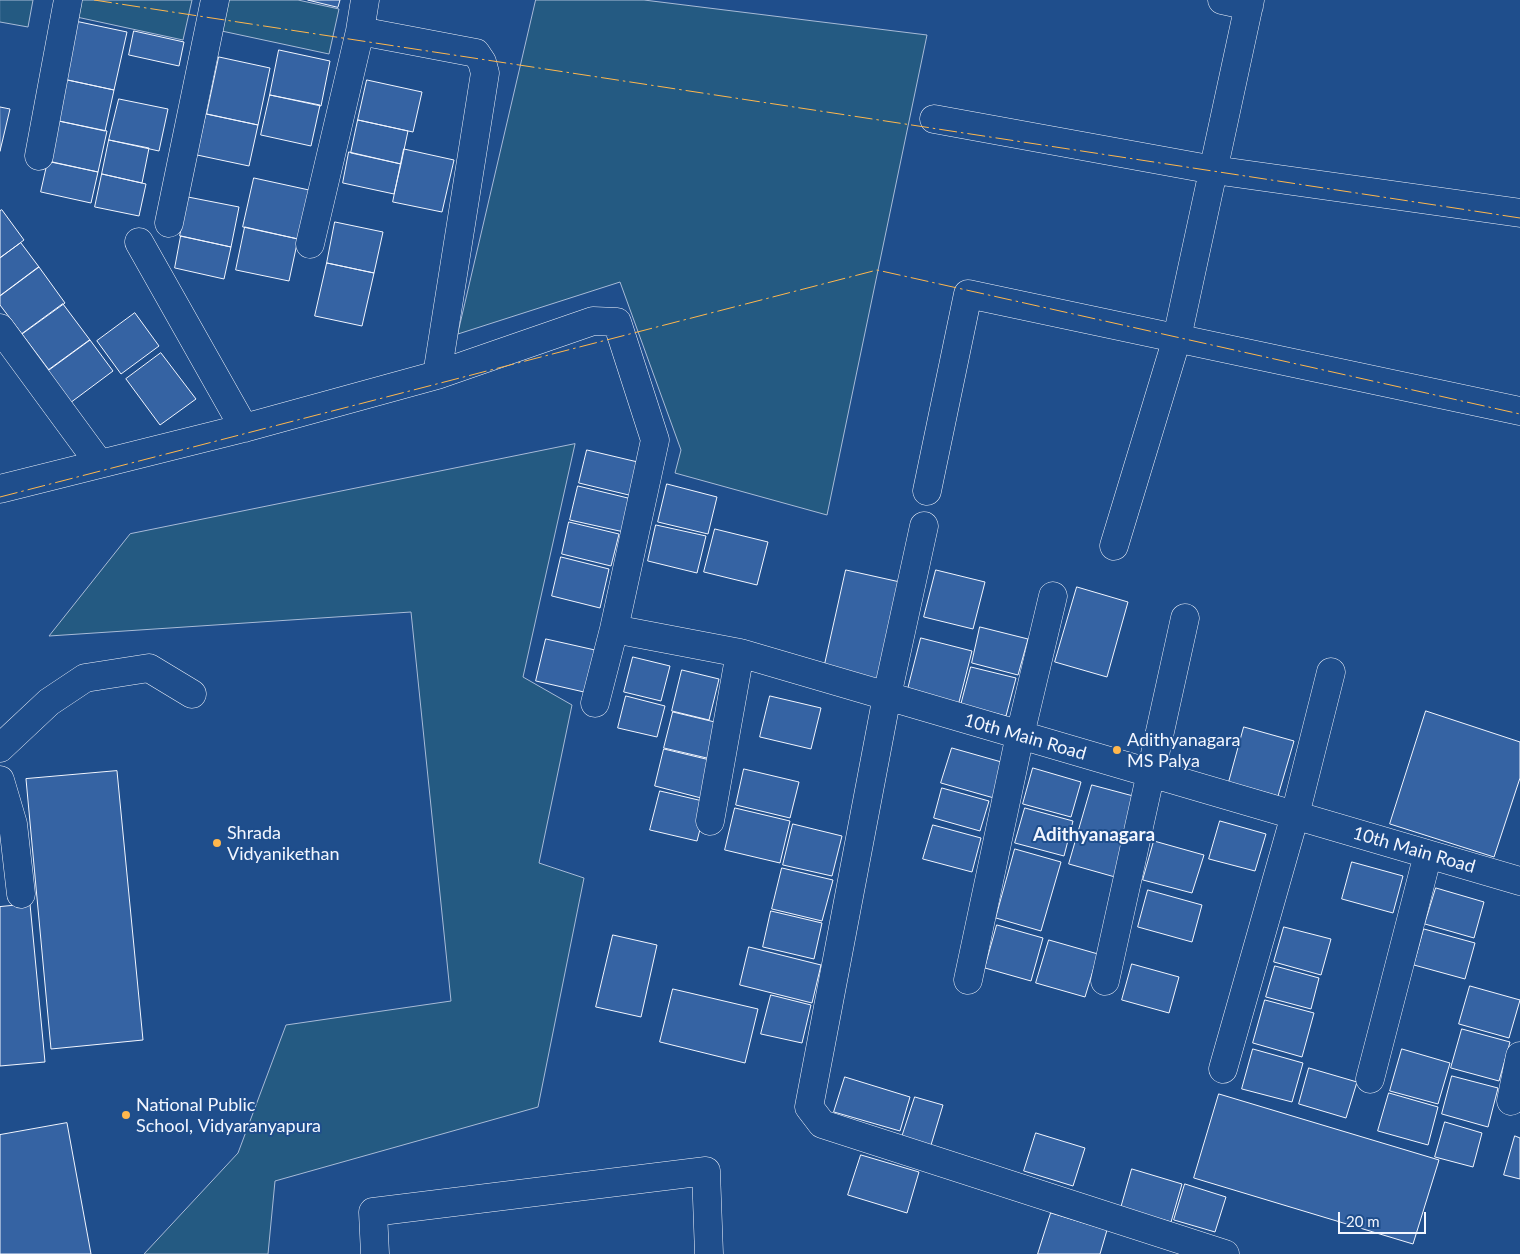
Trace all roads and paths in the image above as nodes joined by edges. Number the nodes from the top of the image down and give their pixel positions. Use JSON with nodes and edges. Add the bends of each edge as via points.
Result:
{"nodes":[{"id":1,"x":68,"y":0,"type":"edge"},
{"id":2,"x":215,"y":0,"type":"edge"},
{"id":3,"x":365,"y":0,"type":"edge"},
{"id":4,"x":1222,"y":0,"type":"edge"},
{"id":5,"x":1250,"y":3,"type":"edge"},
{"id":6,"x":360,"y":31,"type":"junction"},
{"id":7,"x":934,"y":120,"type":"dead end"},
{"id":8,"x":39,"y":156,"type":"dead end"},
{"id":9,"x":1214,"y":170,"type":"junction"},
{"id":10,"x":1520,"y":212,"type":"edge"},
{"id":11,"x":169,"y":223,"type":"dead end"},
{"id":12,"x":138,"y":242,"type":"dead end"},
{"id":13,"x":310,"y":244,"type":"dead end"},
{"id":14,"x":0,"y":328,"type":"edge"},
{"id":15,"x":1177,"y":338,"type":"junction"},
{"id":16,"x":437,"y":375,"type":"junction"},
{"id":17,"x":1520,"y":411,"type":"edge"},
{"id":18,"x":244,"y":428,"type":"junction"},
{"id":19,"x":98,"y":463,"type":"junction"},
{"id":20,"x":0,"y":489,"type":"edge"},
{"id":21,"x":928,"y":491,"type":"dead end"},
{"id":22,"x":924,"y":526,"type":"dead end"},
{"id":23,"x":1114,"y":546,"type":"dead end"},
{"id":24,"x":1053,"y":596,"type":"dead end"},
{"id":25,"x":1185,"y":618,"type":"dead end"},
{"id":26,"x":614,"y":629,"type":"junction"},
{"id":27,"x":740,"y":653,"type":"junction"},
{"id":28,"x":1331,"y":672,"type":"dead end"},
{"id":29,"x":192,"y":694,"type":"dead end"},
{"id":30,"x":887,"y":696,"type":"junction"},
{"id":31,"x":595,"y":703,"type":"dead end"},
{"id":32,"x":1020,"y":735,"type":"junction"},
{"id":33,"x":0,"y":748,"type":"edge"},
{"id":34,"x":1152,"y":773,"type":"junction"},
{"id":35,"x":0,"y":780,"type":"edge"},
{"id":36,"x":1295,"y":815,"type":"junction"},
{"id":37,"x":710,"y":821,"type":"dead end"},
{"id":38,"x":1428,"y":854,"type":"junction"},
{"id":39,"x":1520,"y":881,"type":"edge"},
{"id":40,"x":21,"y":894,"type":"dead end"},
{"id":41,"x":968,"y":980,"type":"dead end"},
{"id":42,"x":1105,"y":981,"type":"dead end"},
{"id":43,"x":1520,"y":1056,"type":"edge"},
{"id":44,"x":1223,"y":1069,"type":"dead end"},
{"id":45,"x":1370,"y":1079,"type":"dead end"},
{"id":46,"x":1511,"y":1101,"type":"dead end"},
{"id":47,"x":375,"y":1254,"type":"edge"},
{"id":48,"x":709,"y":1254,"type":"edge"},
{"id":49,"x":1225,"y":1254,"type":"edge"}],
"edges":[{"from":1,"to":8,"type":"street"},
{"from":2,"to":11,"type":"street"},
{"from":3,"to":6,"type":"street"},
{"from":4,"to":5,"type":"street"},
{"from":5,"to":9,"type":"street"},
{"from":6,"to":13,"type":"street"},
{"from":6,"to":16,"type":"street","via":[[476,53],[485,73]]},
{"from":7,"to":9,"type":"street"},
{"from":9,"to":10,"type":"street"},
{"from":9,"to":15,"type":"street"},
{"from":12,"to":18,"type":"street"},
{"from":14,"to":19,"type":"street"},
{"from":15,"to":17,"type":"street"},
{"from":15,"to":21,"type":"street","via":[[968,294]]},
{"from":15,"to":23,"type":"street"},
{"from":16,"to":18,"type":"street"},
{"from":16,"to":26,"type":"street","via":[[593,321],[618,322],[655,440]]},
{"from":18,"to":19,"type":"street"},
{"from":19,"to":20,"type":"street"},
{"from":22,"to":30,"type":"street"},
{"from":24,"to":32,"type":"street"},
{"from":25,"to":34,"type":"street"},
{"from":26,"to":27,"type":"street","name":"10th Main Road"},
{"from":26,"to":31,"type":"street"},
{"from":27,"to":30,"type":"street","name":"10th Main Road"},
{"from":27,"to":37,"type":"street"},
{"from":28,"to":36,"type":"street"},
{"from":29,"to":33,"type":"street","via":[[149,668],[85,678],[49,702]]},
{"from":30,"to":32,"type":"street","name":"10th Main Road"},
{"from":30,"to":49,"type":"street","via":[[809,1107],[822,1124]]},
{"from":32,"to":34,"type":"street","name":"10th Main Road"},
{"from":32,"to":41,"type":"street"},
{"from":34,"to":36,"type":"street","name":"10th Main Road"},
{"from":34,"to":42,"type":"street"},
{"from":35,"to":40,"type":"street","via":[[13,824]]},
{"from":36,"to":38,"type":"street","name":"10th Main Road"},
{"from":36,"to":44,"type":"street"},
{"from":38,"to":39,"type":"street","name":"10th Main Road"},
{"from":38,"to":45,"type":"street"},
{"from":43,"to":46,"type":"street"},
{"from":47,"to":48,"type":"street","via":[[373,1212],[706,1171]]}]}
